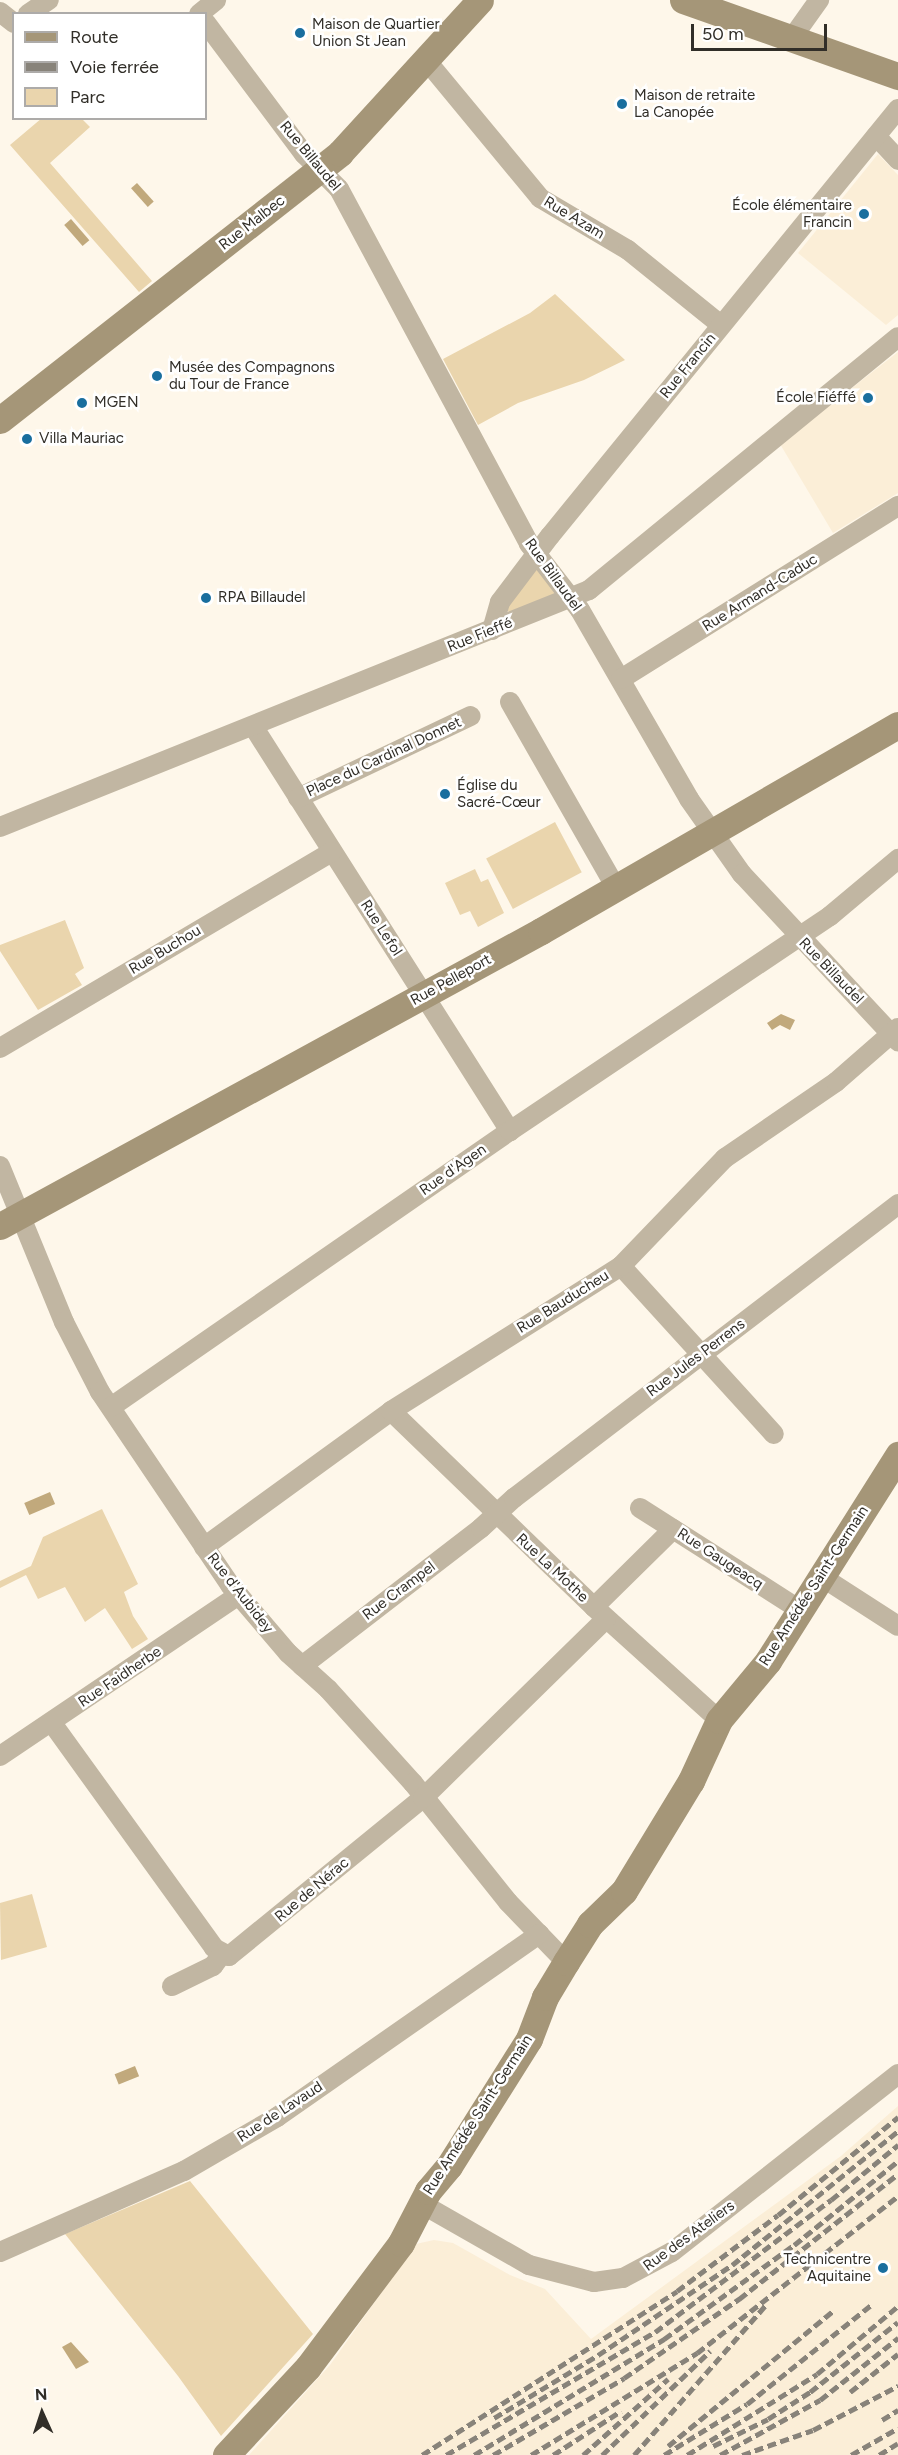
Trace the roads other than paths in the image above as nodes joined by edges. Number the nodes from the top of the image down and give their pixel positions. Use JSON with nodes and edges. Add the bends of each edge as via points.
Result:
{"nodes":[{"id":1,"x":49,"y":0,"type":"edge"},
{"id":2,"x":188,"y":0,"type":"edge"},
{"id":3,"x":216,"y":0,"type":"edge"},
{"id":4,"x":480,"y":0,"type":"edge"},
{"id":5,"x":683,"y":0,"type":"edge"},
{"id":6,"x":819,"y":0,"type":"edge"},
{"id":7,"x":0,"y":12,"type":"edge"},
{"id":8,"x":31,"y":12,"type":"edge"},
{"id":9,"x":197,"y":12,"type":"edge"},
{"id":10,"x":201,"y":12,"type":"edge"},
{"id":11,"x":12,"y":21,"type":"edge"},
{"id":12,"x":207,"y":24,"type":"edge"},
{"id":13,"x":792,"y":38,"type":"junction"},
{"id":14,"x":426,"y":60,"type":"junction"},
{"id":15,"x":898,"y":76,"type":"edge"},
{"id":16,"x":898,"y":109,"type":"edge"},
{"id":17,"x":876,"y":136,"type":"junction"},
{"id":18,"x":898,"y":160,"type":"edge"},
{"id":19,"x":320,"y":169,"type":"junction"},
{"id":20,"x":721,"y":325,"type":"junction"},
{"id":21,"x":898,"y":337,"type":"edge"},
{"id":22,"x":0,"y":420,"type":"edge"},
{"id":23,"x":898,"y":506,"type":"edge"},
{"id":24,"x":538,"y":556,"type":"junction"},
{"id":25,"x":571,"y":598,"type":"junction"},
{"id":26,"x":492,"y":630,"type":"junction"},
{"id":27,"x":621,"y":680,"type":"junction"},
{"id":28,"x":510,"y":702,"type":"dead end"},
{"id":29,"x":471,"y":716,"type":"dead end"},
{"id":30,"x":898,"y":725,"type":"edge"},
{"id":31,"x":252,"y":726,"type":"junction"},
{"id":32,"x":298,"y":798,"type":"junction"},
{"id":33,"x":0,"y":827,"type":"edge"},
{"id":34,"x":714,"y":832,"type":"junction"},
{"id":35,"x":331,"y":852,"type":"junction"},
{"id":36,"x":898,"y":859,"type":"edge"},
{"id":37,"x":616,"y":888,"type":"junction"},
{"id":38,"x":797,"y":936,"type":"junction"},
{"id":39,"x":423,"y":995,"type":"junction"},
{"id":40,"x":896,"y":1034,"type":"edge"},
{"id":41,"x":0,"y":1048,"type":"edge"},
{"id":42,"x":510,"y":1131,"type":"junction"},
{"id":43,"x":0,"y":1166,"type":"edge"},
{"id":44,"x":898,"y":1204,"type":"edge"},
{"id":45,"x":10,"y":1222,"type":"edge"},
{"id":46,"x":621,"y":1266,"type":"junction"},
{"id":47,"x":701,"y":1355,"type":"junction"},
{"id":48,"x":111,"y":1407,"type":"junction"},
{"id":49,"x":391,"y":1411,"type":"junction"},
{"id":50,"x":774,"y":1434,"type":"dead end"},
{"id":51,"x":898,"y":1455,"type":"edge"},
{"id":52,"x":640,"y":1508,"type":"dead end"},
{"id":53,"x":496,"y":1515,"type":"junction"},
{"id":54,"x":673,"y":1529,"type":"junction"},
{"id":55,"x":204,"y":1547,"type":"junction"},
{"id":56,"x":822,"y":1577,"type":"junction"},
{"id":57,"x":239,"y":1595,"type":"junction"},
{"id":58,"x":800,"y":1610,"type":"junction"},
{"id":59,"x":600,"y":1613,"type":"junction"},
{"id":60,"x":898,"y":1626,"type":"edge"},
{"id":61,"x":302,"y":1666,"type":"junction"},
{"id":62,"x":719,"y":1720,"type":"junction"},
{"id":63,"x":52,"y":1723,"type":"junction"},
{"id":64,"x":0,"y":1756,"type":"edge"},
{"id":65,"x":423,"y":1798,"type":"junction"},
{"id":66,"x":539,"y":1934,"type":"junction"},
{"id":67,"x":222,"y":1954,"type":"junction"},
{"id":68,"x":566,"y":1962,"type":"junction"},
{"id":69,"x":172,"y":1986,"type":"dead end"},
{"id":70,"x":898,"y":2074,"type":"edge"},
{"id":71,"x":422,"y":2204,"type":"junction"},
{"id":72,"x":0,"y":2252,"type":"edge"},
{"id":73,"x":226,"y":2455,"type":"edge"}],
"edges":[{"from":1,"to":8,"type":"street"},
{"from":2,"to":9,"type":"street"},
{"from":3,"to":10,"type":"street"},
{"from":4,"to":14,"type":"street","name":"Rue Malbec"},
{"from":5,"to":13,"type":"street"},
{"from":6,"to":13,"type":"street"},
{"from":7,"to":11,"type":"street"},
{"from":12,"to":19,"type":"street","name":"Rue Billaudel"},
{"from":13,"to":15,"type":"street"},
{"from":14,"to":19,"type":"street","name":"Rue Malbec"},
{"from":14,"to":20,"type":"street","name":"Rue Azam","via":[[540,198],[628,250]]},
{"from":16,"to":17,"type":"street","name":"Rue Francin"},
{"from":17,"to":18,"type":"street"},
{"from":17,"to":20,"type":"street","name":"Rue Francin"},
{"from":19,"to":22,"type":"street","name":"Rue Malbec"},
{"from":19,"to":24,"type":"street","name":"Rue Billaudel","via":[[339,189]]},
{"from":20,"to":24,"type":"street","name":"Rue Francin","via":[[550,536]]},
{"from":21,"to":25,"type":"street","name":"Rue Fieffé","via":[[589,590]]},
{"from":23,"to":27,"type":"street","name":"Rue Armand-Caduc"},
{"from":24,"to":25,"type":"street","name":"Rue Billaudel"},
{"from":24,"to":26,"type":"street","name":"Rue Francin","via":[[500,602]]},
{"from":25,"to":26,"type":"street","name":"Rue Fieffé"},
{"from":25,"to":27,"type":"street","name":"Rue Billaudel"},
{"from":26,"to":31,"type":"street","name":"Rue Fieffé"},
{"from":27,"to":34,"type":"street","name":"Rue Billaudel","via":[[689,799]]},
{"from":28,"to":37,"type":"street"},
{"from":29,"to":32,"type":"street","name":"Place du Cardinal Donnet"},
{"from":30,"to":34,"type":"street","name":"Rue Pelleport"},
{"from":31,"to":32,"type":"street","name":"Rue Lefol"},
{"from":31,"to":33,"type":"street","name":"Rue Fieffé"},
{"from":32,"to":35,"type":"street","name":"Rue Lefol"},
{"from":34,"to":37,"type":"street","name":"Rue Pelleport"},
{"from":34,"to":38,"type":"street","name":"Rue Billaudel","via":[[742,874]]},
{"from":35,"to":39,"type":"street","name":"Rue Lefol"},
{"from":35,"to":41,"type":"street","name":"Rue Buchou"},
{"from":36,"to":38,"type":"street","name":"Rue d'Agen","via":[[830,916]]},
{"from":37,"to":39,"type":"street","name":"Rue Pelleport"},
{"from":38,"to":40,"type":"street","name":"Rue Billaudel"},
{"from":38,"to":42,"type":"street","name":"Rue d'Agen"},
{"from":39,"to":42,"type":"street","name":"Rue Lefol"},
{"from":39,"to":45,"type":"street","name":"Rue Pelleport"},
{"from":40,"to":46,"type":"street","name":"Rue Bauducheu","via":[[836,1082],[725,1158]]},
{"from":42,"to":48,"type":"street","name":"Rue d'Agen"},
{"from":43,"to":45,"type":"street","name":"Rue d'Aubidey"},
{"from":44,"to":47,"type":"street","name":"Rue Jules Perrens"},
{"from":45,"to":48,"type":"street","name":"Rue d'Aubidey"},
{"from":46,"to":47,"type":"street"},
{"from":46,"to":49,"type":"street","name":"Rue Bauducheu"},
{"from":47,"to":50,"type":"street"},
{"from":47,"to":53,"type":"street","name":"Rue Jules Perrens"},
{"from":48,"to":55,"type":"street","name":"Rue d'Aubidey"},
{"from":49,"to":53,"type":"street","name":"Rue La Mothe"},
{"from":49,"to":55,"type":"street","name":"Rue Bauducheu"},
{"from":51,"to":56,"type":"street","name":"Rue Amédée Saint-Germain"},
{"from":52,"to":54,"type":"street","name":"Rue Gaugeacq"},
{"from":53,"to":59,"type":"street","name":"Rue La Mothe"},
{"from":53,"to":61,"type":"street","name":"Rue Crampel"},
{"from":54,"to":58,"type":"street","name":"Rue Gaugeacq"},
{"from":54,"to":59,"type":"street","name":"Rue de Nérac"},
{"from":55,"to":57,"type":"street","name":"Rue d'Aubidey"},
{"from":56,"to":58,"type":"street","name":"Rue Amédée Saint-Germain"},
{"from":56,"to":60,"type":"street"},
{"from":57,"to":61,"type":"street","name":"Rue d'Aubidey"},
{"from":57,"to":63,"type":"street","name":"Rue Faidherbe"},
{"from":58,"to":62,"type":"street","name":"Rue Amédée Saint-Germain","via":[[768,1661]]},
{"from":59,"to":62,"type":"street","name":"Rue La Mothe"},
{"from":59,"to":65,"type":"street","name":"Rue de Nérac"},
{"from":61,"to":65,"type":"street","name":"Rue d'Aubidey","via":[[328,1689]]},
{"from":62,"to":68,"type":"street","name":"Rue Amédée Saint-Germain","via":[[691,1781],[624,1891],[590,1924]]},
{"from":63,"to":64,"type":"street","name":"Rue Faidherbe"},
{"from":63,"to":67,"type":"street"},
{"from":65,"to":66,"type":"street","name":"Rue d'Aubidey"},
{"from":65,"to":67,"type":"street","name":"Rue de Nérac","via":[[235,1954]]},
{"from":66,"to":68,"type":"street","name":"Rue d'Aubidey"},
{"from":66,"to":72,"type":"street","name":"Rue de Lavaud","via":[[277,2117],[184,2172]]},
{"from":67,"to":69,"type":"street","name":"Rue de Nérac","via":[[213,1966]]},
{"from":68,"to":71,"type":"street","name":"Rue Amédée Saint-Germain","via":[[545,1997],[529,2039]]},
{"from":70,"to":71,"type":"street","name":"Rue des Ateliers","via":[[658,2263],[606,2282],[529,2265]]},
{"from":71,"to":73,"type":"street","name":"Rue Amédée Saint-Germain","via":[[401,2243],[339,2326]]}]}
